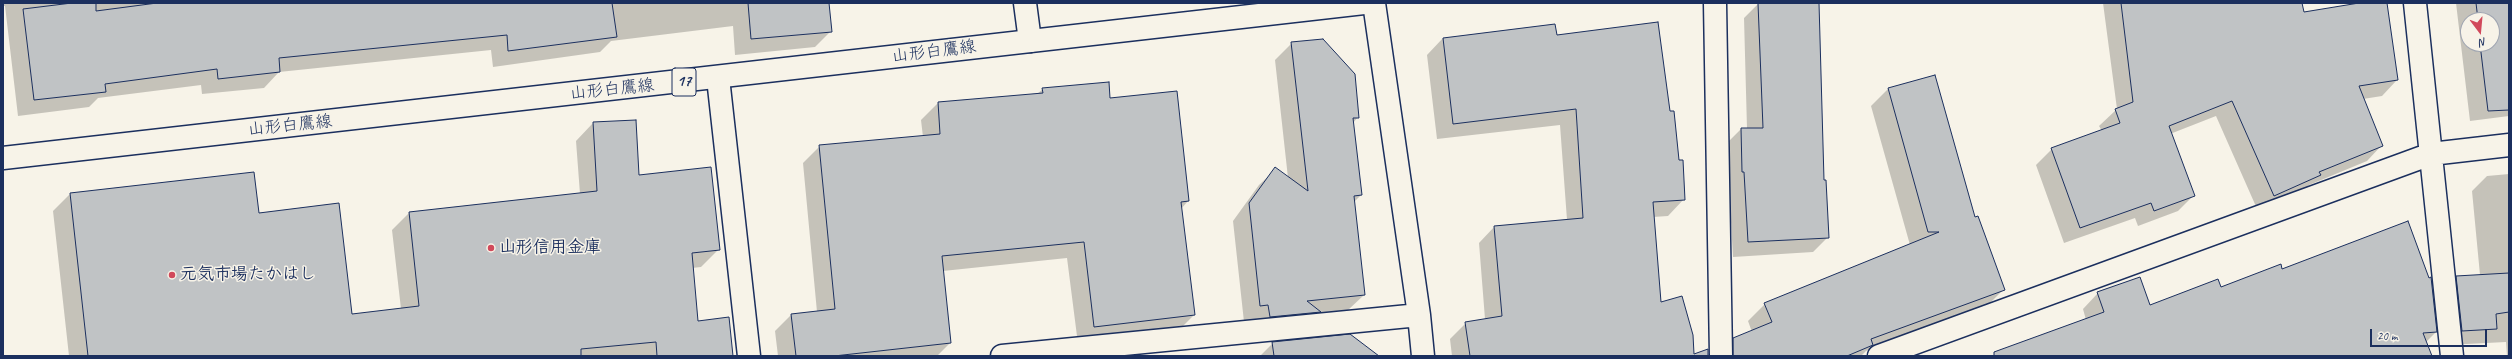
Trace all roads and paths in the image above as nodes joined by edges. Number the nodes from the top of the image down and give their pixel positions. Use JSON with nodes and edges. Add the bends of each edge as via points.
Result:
{"nodes":[{"id":1,"x":1026,"y":3,"type":"edge"},
{"id":2,"x":1364,"y":3,"type":"edge"},
{"id":3,"x":1374,"y":3,"type":"edge"},
{"id":4,"x":1715,"y":3,"type":"edge"},
{"id":5,"x":2415,"y":3,"type":"edge"},
{"id":6,"x":1030,"y":41,"type":"junction"},
{"id":7,"x":718,"y":78,"type":"junction"},
{"id":8,"x":2509,"y":145,"type":"edge"},
{"id":9,"x":2431,"y":154,"type":"junction"},
{"id":10,"x":3,"y":158,"type":"edge"},
{"id":11,"x":1420,"y":314,"type":"junction"},
{"id":12,"x":749,"y":356,"type":"edge"},
{"id":13,"x":1002,"y":356,"type":"edge"},
{"id":14,"x":1423,"y":356,"type":"edge"},
{"id":15,"x":1721,"y":356,"type":"edge"},
{"id":16,"x":1879,"y":356,"type":"edge"},
{"id":17,"x":2452,"y":356,"type":"edge"}],
"edges":[{"from":1,"to":6,"type":"main road"},
{"from":2,"to":6,"type":"main road","name":"山形白鷹線","number":"17"},
{"from":3,"to":11,"type":"main road"},
{"from":4,"to":15,"type":"main road"},
{"from":5,"to":9,"type":"main road"},
{"from":6,"to":7,"type":"main road","name":"山形白鷹線","number":"17"},
{"from":7,"to":10,"type":"main road","name":"山形白鷹線","number":"17"},
{"from":7,"to":12,"type":"main road"},
{"from":8,"to":9,"type":"main road"},
{"from":9,"to":16,"type":"main road"},
{"from":9,"to":17,"type":"main road"},
{"from":11,"to":13,"type":"main road"},
{"from":11,"to":14,"type":"main road"}]}
